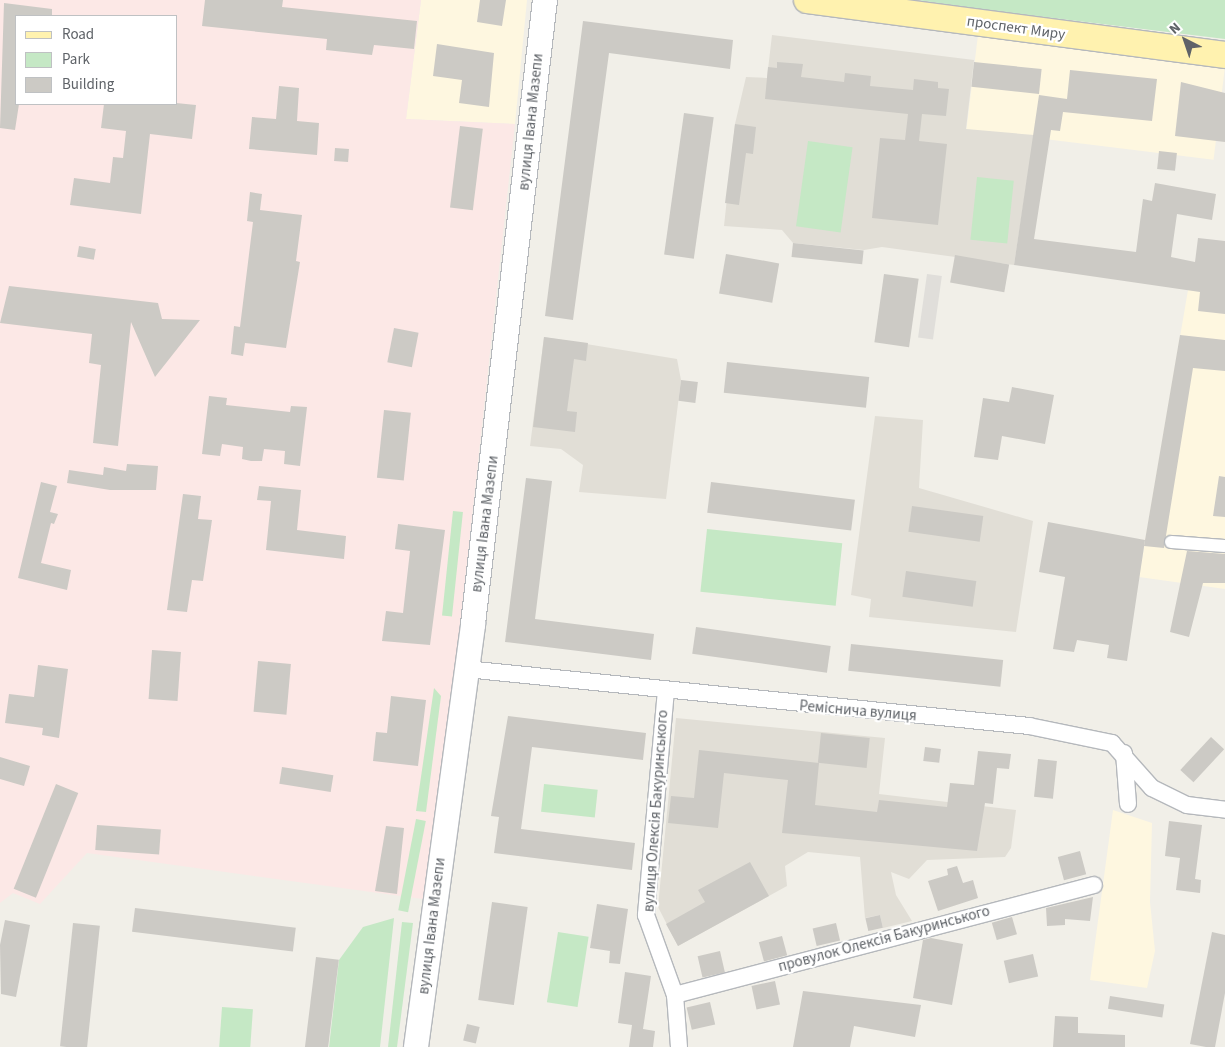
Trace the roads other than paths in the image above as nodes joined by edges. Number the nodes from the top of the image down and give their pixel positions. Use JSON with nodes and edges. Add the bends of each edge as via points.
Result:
{"nodes":[{"id":1,"x":545,"y":0,"type":"edge"},
{"id":2,"x":807,"y":0,"type":"edge"},
{"id":3,"x":1225,"y":56,"type":"edge"},
{"id":4,"x":1171,"y":542,"type":"dead end"},
{"id":5,"x":1225,"y":546,"type":"edge"},
{"id":6,"x":466,"y":670,"type":"junction"},
{"id":7,"x":666,"y":690,"type":"junction"},
{"id":8,"x":1124,"y":753,"type":"junction"},
{"id":9,"x":1128,"y":804,"type":"dead end"},
{"id":10,"x":1225,"y":810,"type":"edge"},
{"id":11,"x":1094,"y":886,"type":"dead end"},
{"id":12,"x":675,"y":996,"type":"junction"},
{"id":13,"x":416,"y":1047,"type":"edge"},
{"id":14,"x":679,"y":1047,"type":"edge"}],
"edges":[{"from":1,"to":6,"type":"main road","name":"вулиця Івана Мазепи"},
{"from":2,"to":3,"type":"main road","name":"проспект Миру"},
{"from":4,"to":5,"type":"street"},
{"from":6,"to":7,"type":"street","name":"Реміснича вулиця"},
{"from":6,"to":13,"type":"main road","name":"вулиця Івана Мазепи"},
{"from":7,"to":8,"type":"street","name":"Реміснича вулиця","via":[[1029,726],[1112,743]]},
{"from":7,"to":12,"type":"street","name":"вулиця Олексія Бакуринського","via":[[646,915]]},
{"from":8,"to":9,"type":"street"},
{"from":8,"to":10,"type":"street","name":"Реміснича вулиця","via":[[1152,788],[1187,805]]},
{"from":11,"to":12,"type":"street","name":"провулок Олексія Бакуринського"},
{"from":12,"to":14,"type":"street","name":"вулиця Олексія Бакуринського"}]}
